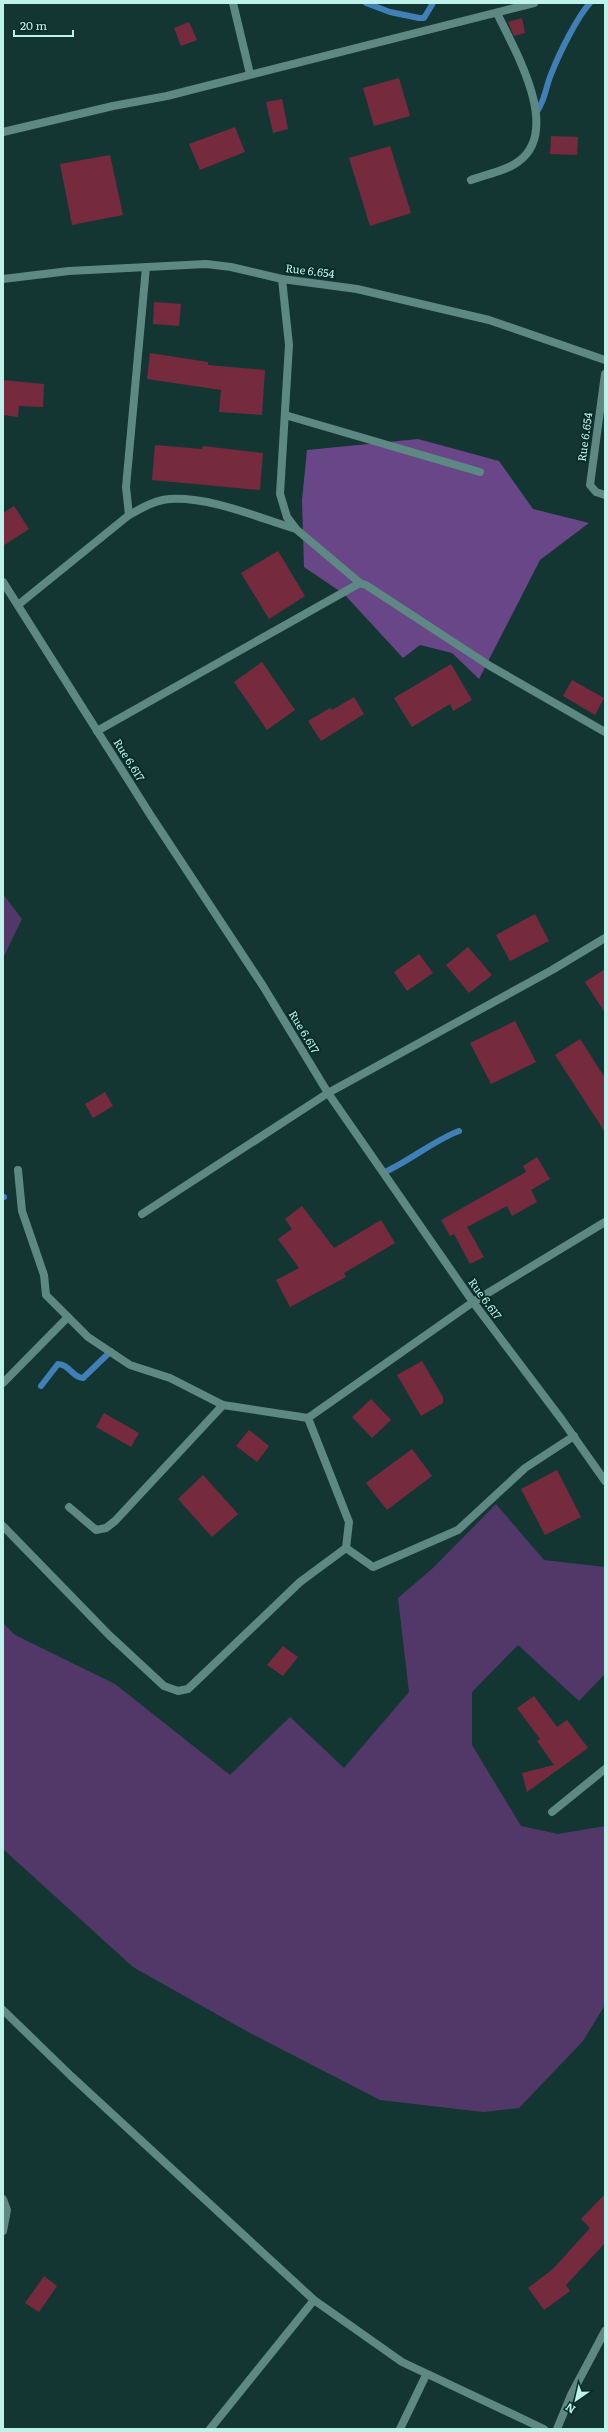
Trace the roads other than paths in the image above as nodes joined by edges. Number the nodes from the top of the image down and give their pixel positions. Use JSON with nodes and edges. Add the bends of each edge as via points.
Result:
{"nodes":[{"id":1,"x":233,"y":3,"type":"edge"},
{"id":2,"x":534,"y":3,"type":"edge"},
{"id":3,"x":498,"y":13,"type":"junction"},
{"id":4,"x":250,"y":74,"type":"junction"},
{"id":5,"x":3,"y":132,"type":"edge"},
{"id":6,"x":471,"y":180,"type":"dead end"},
{"id":7,"x":146,"y":267,"type":"junction"},
{"id":8,"x":3,"y":278,"type":"edge"},
{"id":9,"x":282,"y":279,"type":"junction"},
{"id":10,"x":605,"y":360,"type":"edge"},
{"id":11,"x":605,"y":374,"type":"edge"},
{"id":12,"x":284,"y":415,"type":"junction"},
{"id":13,"x":480,"y":472,"type":"dead end"},
{"id":14,"x":605,"y":495,"type":"edge"},
{"id":15,"x":129,"y":514,"type":"junction"},
{"id":16,"x":296,"y":529,"type":"junction"},
{"id":17,"x":3,"y":582,"type":"edge"},
{"id":18,"x":360,"y":583,"type":"junction"},
{"id":19,"x":18,"y":605,"type":"junction"},
{"id":20,"x":97,"y":731,"type":"junction"},
{"id":21,"x":605,"y":732,"type":"edge"},
{"id":22,"x":605,"y":938,"type":"edge"},
{"id":23,"x":328,"y":1094,"type":"junction"},
{"id":24,"x":18,"y":1170,"type":"dead end"},
{"id":25,"x":142,"y":1214,"type":"dead end"},
{"id":26,"x":605,"y":1222,"type":"edge"},
{"id":27,"x":473,"y":1302,"type":"junction"},
{"id":28,"x":68,"y":1316,"type":"junction"},
{"id":29,"x":3,"y":1383,"type":"edge"},
{"id":30,"x":223,"y":1405,"type":"junction"},
{"id":31,"x":308,"y":1418,"type":"junction"},
{"id":32,"x":574,"y":1436,"type":"junction"},
{"id":33,"x":605,"y":1481,"type":"edge"},
{"id":34,"x":69,"y":1507,"type":"dead end"},
{"id":35,"x":3,"y":1526,"type":"edge"},
{"id":36,"x":346,"y":1548,"type":"junction"},
{"id":37,"x":605,"y":1769,"type":"edge"},
{"id":38,"x":552,"y":1812,"type":"dead end"},
{"id":39,"x":3,"y":2010,"type":"edge"},
{"id":40,"x":3,"y":2199,"type":"edge"},
{"id":41,"x":3,"y":2231,"type":"edge"},
{"id":42,"x":314,"y":2300,"type":"junction"},
{"id":43,"x":605,"y":2332,"type":"edge"},
{"id":44,"x":426,"y":2375,"type":"junction"},
{"id":45,"x":210,"y":2429,"type":"edge"},
{"id":46,"x":400,"y":2429,"type":"edge"},
{"id":47,"x":544,"y":2429,"type":"edge"},
{"id":48,"x":557,"y":2429,"type":"edge"}],
"edges":[{"from":1,"to":4,"type":"street"},
{"from":2,"to":3,"type":"street"},
{"from":3,"to":4,"type":"street"},
{"from":3,"to":6,"type":"street","via":[[529,80],[537,115],[536,139],[529,152],[519,162]]},
{"from":4,"to":5,"type":"street","via":[[166,96]]},
{"from":7,"to":8,"type":"street","name":"Rue 6.654","via":[[69,270]]},
{"from":7,"to":9,"type":"street","name":"Rue 6.654","via":[[206,264]]},
{"from":7,"to":15,"type":"street","via":[[126,487]]},
{"from":9,"to":10,"type":"street","name":"Rue 6.654","via":[[357,289],[489,320]]},
{"from":9,"to":12,"type":"street","via":[[288,345]]},
{"from":11,"to":14,"type":"street","name":"Rue 6.654","via":[[590,485],[596,492]]},
{"from":12,"to":13,"type":"street"},
{"from":12,"to":16,"type":"street","via":[[280,494],[287,517]]},
{"from":15,"to":16,"type":"street","via":[[145,505],[168,499],[190,500],[220,506]]},
{"from":15,"to":19,"type":"street"},
{"from":16,"to":18,"type":"street"},
{"from":17,"to":19,"type":"street","name":"Rue 6.617"},
{"from":18,"to":20,"type":"street"},
{"from":18,"to":21,"type":"street","via":[[490,666]]},
{"from":19,"to":20,"type":"street","name":"Rue 6.617"},
{"from":20,"to":23,"type":"street","name":"Rue 6.617","via":[[263,986]]},
{"from":22,"to":23,"type":"street"},
{"from":23,"to":25,"type":"street"},
{"from":23,"to":27,"type":"street","name":"Rue 6.617"},
{"from":24,"to":28,"type":"street","via":[[22,1211],[44,1275],[46,1295]]},
{"from":26,"to":27,"type":"street"},
{"from":27,"to":31,"type":"street"},
{"from":27,"to":32,"type":"street","name":"Rue 6.617"},
{"from":28,"to":29,"type":"street"},
{"from":28,"to":30,"type":"street","via":[[88,1337],[130,1365],[170,1378]]},
{"from":30,"to":31,"type":"street"},
{"from":30,"to":34,"type":"street","via":[[106,1528],[96,1530]]},
{"from":31,"to":36,"type":"street","via":[[349,1522]]},
{"from":32,"to":33,"type":"street","name":"Rue 6.617"},
{"from":32,"to":36,"type":"street","via":[[525,1468],[458,1530],[373,1567]]},
{"from":35,"to":36,"type":"street","via":[[109,1635],[164,1686],[178,1691],[188,1689],[300,1582]]},
{"from":37,"to":38,"type":"street"},
{"from":39,"to":42,"type":"street"},
{"from":40,"to":41,"type":"street","via":[[7,2210]]},
{"from":42,"to":44,"type":"street","via":[[402,2362]]},
{"from":42,"to":45,"type":"street"},
{"from":43,"to":48,"type":"street","via":[[578,2382]]},
{"from":44,"to":46,"type":"street"},
{"from":44,"to":47,"type":"street"}]}
